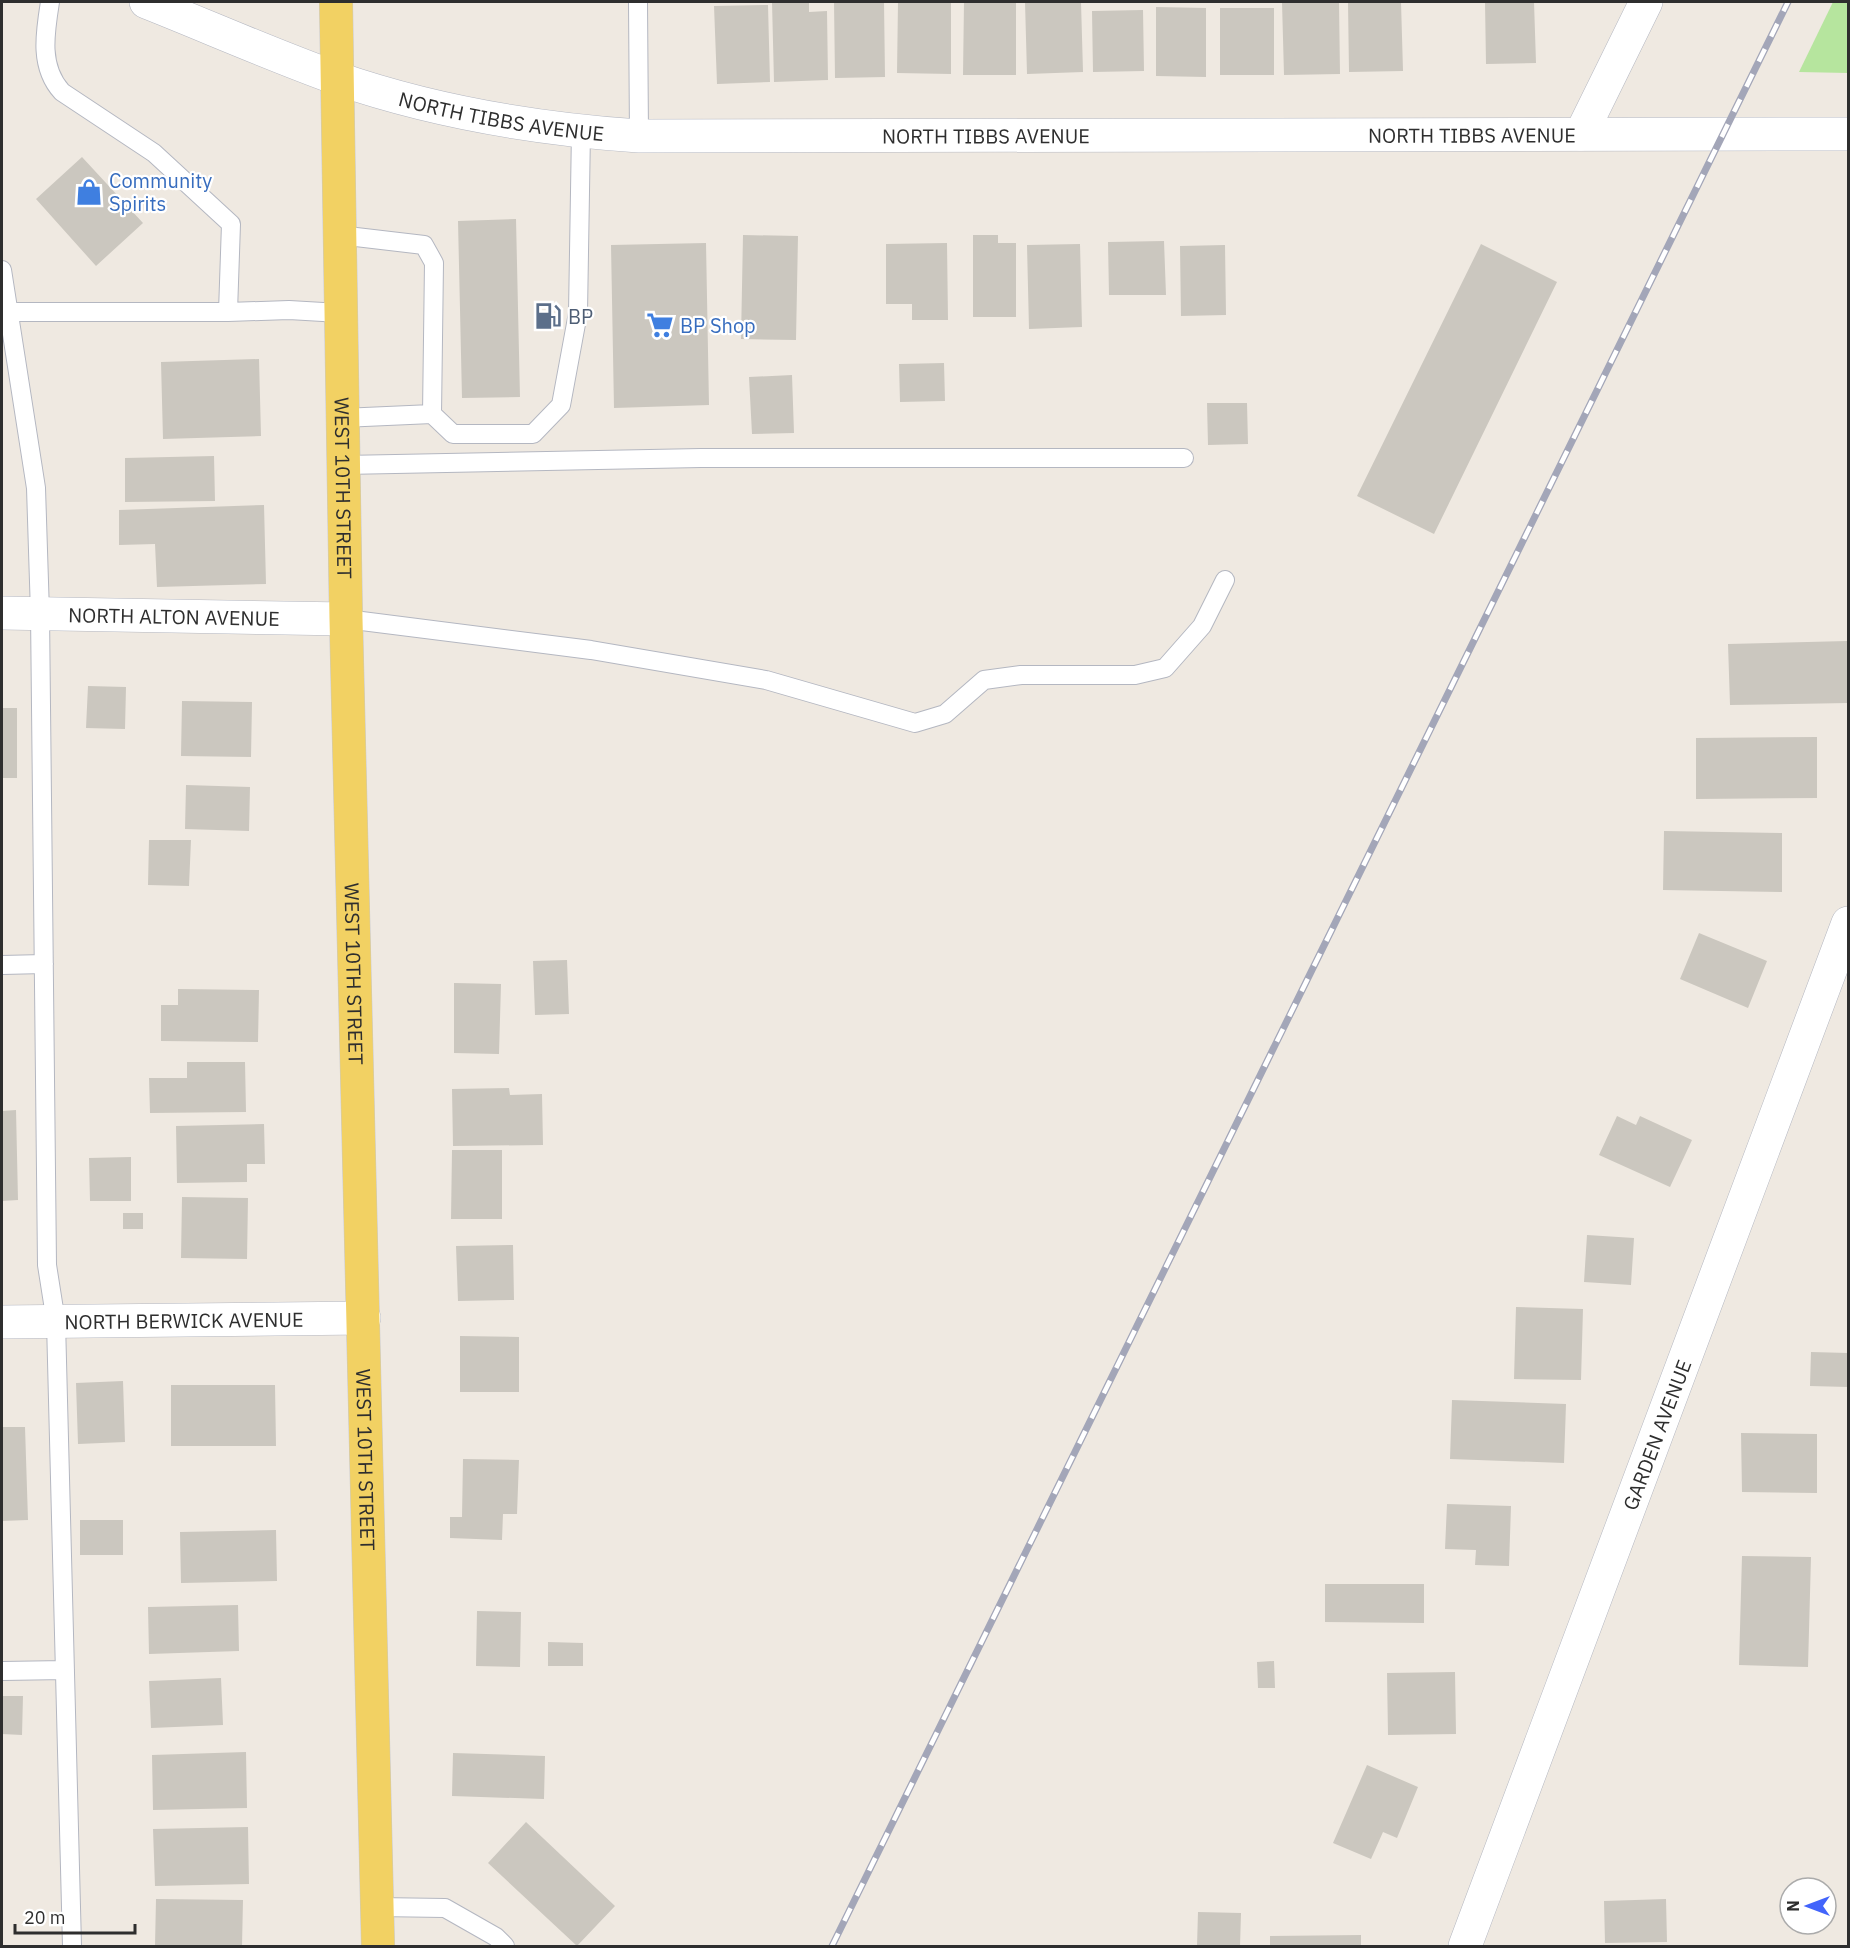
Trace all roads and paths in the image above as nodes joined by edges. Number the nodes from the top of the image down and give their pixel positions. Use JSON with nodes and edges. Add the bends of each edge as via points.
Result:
{"nodes":[{"id":1,"x":50,"y":2,"type":"edge"},
{"id":2,"x":146,"y":2,"type":"edge"},
{"id":3,"x":336,"y":2,"type":"edge"},
{"id":4,"x":638,"y":2,"type":"edge"},
{"id":5,"x":1646,"y":2,"type":"edge"},
{"id":6,"x":336,"y":78,"type":"junction"},
{"id":7,"x":581,"y":131,"type":"junction"},
{"id":8,"x":639,"y":135,"type":"junction"},
{"id":9,"x":1581,"y":135,"type":"junction"},
{"id":10,"x":1848,"y":135,"type":"edge"},
{"id":11,"x":339,"y":235,"type":"junction"},
{"id":12,"x":2,"y":270,"type":"edge"},
{"id":13,"x":6,"y":301,"type":"edge"},
{"id":14,"x":228,"y":312,"type":"junction"},
{"id":15,"x":340,"y":313,"type":"junction"},
{"id":16,"x":432,"y":414,"type":"junction"},
{"id":17,"x":342,"y":418,"type":"junction"},
{"id":18,"x":1184,"y":458,"type":"dead end"},
{"id":19,"x":344,"y":465,"type":"junction"},
{"id":20,"x":1225,"y":580,"type":"dead end"},
{"id":21,"x":2,"y":613,"type":"edge"},
{"id":22,"x":40,"y":613,"type":"junction"},
{"id":23,"x":346,"y":619,"type":"junction"},
{"id":24,"x":1848,"y":923,"type":"edge"},
{"id":25,"x":44,"y":964,"type":"junction"},
{"id":26,"x":2,"y":965,"type":"edge"},
{"id":27,"x":364,"y":1318,"type":"junction"},
{"id":28,"x":2,"y":1322,"type":"edge"},
{"id":29,"x":56,"y":1322,"type":"junction"},
{"id":30,"x":65,"y":1670,"type":"junction"},
{"id":31,"x":2,"y":1671,"type":"edge"},
{"id":32,"x":377,"y":1907,"type":"junction"},
{"id":33,"x":72,"y":1947,"type":"edge"},
{"id":34,"x":378,"y":1947,"type":"edge"},
{"id":35,"x":505,"y":1947,"type":"edge"},
{"id":36,"x":1465,"y":1947,"type":"edge"}],
"edges":[{"from":1,"to":14,"type":"lane","via":[[43,42],[52,81],[62,92],[154,153],[231,224]]},
{"from":2,"to":6,"type":"street","name":"NORTH TIBBS AVENUE"},
{"from":3,"to":6,"type":"main road","name":"WEST 10TH STREET"},
{"from":4,"to":8,"type":"lane"},
{"from":5,"to":9,"type":"street"},
{"from":6,"to":7,"type":"street","name":"NORTH TIBBS AVENUE","via":[[465,112]]},
{"from":6,"to":11,"type":"main road","name":"WEST 10TH STREET"},
{"from":7,"to":8,"type":"street","name":"NORTH TIBBS AVENUE"},
{"from":7,"to":16,"type":"lane","via":[[578,313],[561,405],[533,434],[453,434]]},
{"from":8,"to":9,"type":"street","name":"NORTH TIBBS AVENUE"},
{"from":9,"to":10,"type":"street","name":"NORTH TIBBS AVENUE"},
{"from":11,"to":15,"type":"main road","name":"WEST 10TH STREET"},
{"from":11,"to":16,"type":"lane","via":[[424,245],[434,263]]},
{"from":12,"to":13,"type":"lane"},
{"from":13,"to":14,"type":"lane"},
{"from":13,"to":22,"type":"lane","via":[[36,488]]},
{"from":14,"to":15,"type":"lane"},
{"from":15,"to":17,"type":"main road","name":"WEST 10TH STREET"},
{"from":16,"to":17,"type":"lane"},
{"from":17,"to":19,"type":"main road","name":"WEST 10TH STREET"},
{"from":18,"to":19,"type":"lane","via":[[701,458]]},
{"from":19,"to":23,"type":"main road","name":"WEST 10TH STREET"},
{"from":20,"to":23,"type":"lane","via":[[1202,626],[1165,668],[1135,675],[1021,675],[984,680],[945,714],[915,723],[766,680],[591,650]]},
{"from":21,"to":22,"type":"street","name":"NORTH ALTON AVENUE"},
{"from":22,"to":23,"type":"street","name":"NORTH ALTON AVENUE"},
{"from":22,"to":25,"type":"lane"},
{"from":23,"to":27,"type":"main road","name":"WEST 10TH STREET"},
{"from":24,"to":36,"type":"street","name":"GARDEN AVENUE"},
{"from":25,"to":26,"type":"lane"},
{"from":25,"to":29,"type":"lane","via":[[47,1265]]},
{"from":27,"to":29,"type":"street","name":"NORTH BERWICK AVENUE"},
{"from":27,"to":32,"type":"main road","name":"WEST 10TH STREET"},
{"from":28,"to":29,"type":"street","name":"NORTH BERWICK AVENUE"},
{"from":29,"to":30,"type":"lane"},
{"from":30,"to":31,"type":"lane"},
{"from":30,"to":33,"type":"lane"},
{"from":32,"to":34,"type":"main road","name":"WEST 10TH STREET"},
{"from":32,"to":35,"type":"lane","via":[[445,1908],[496,1937]]}]}
